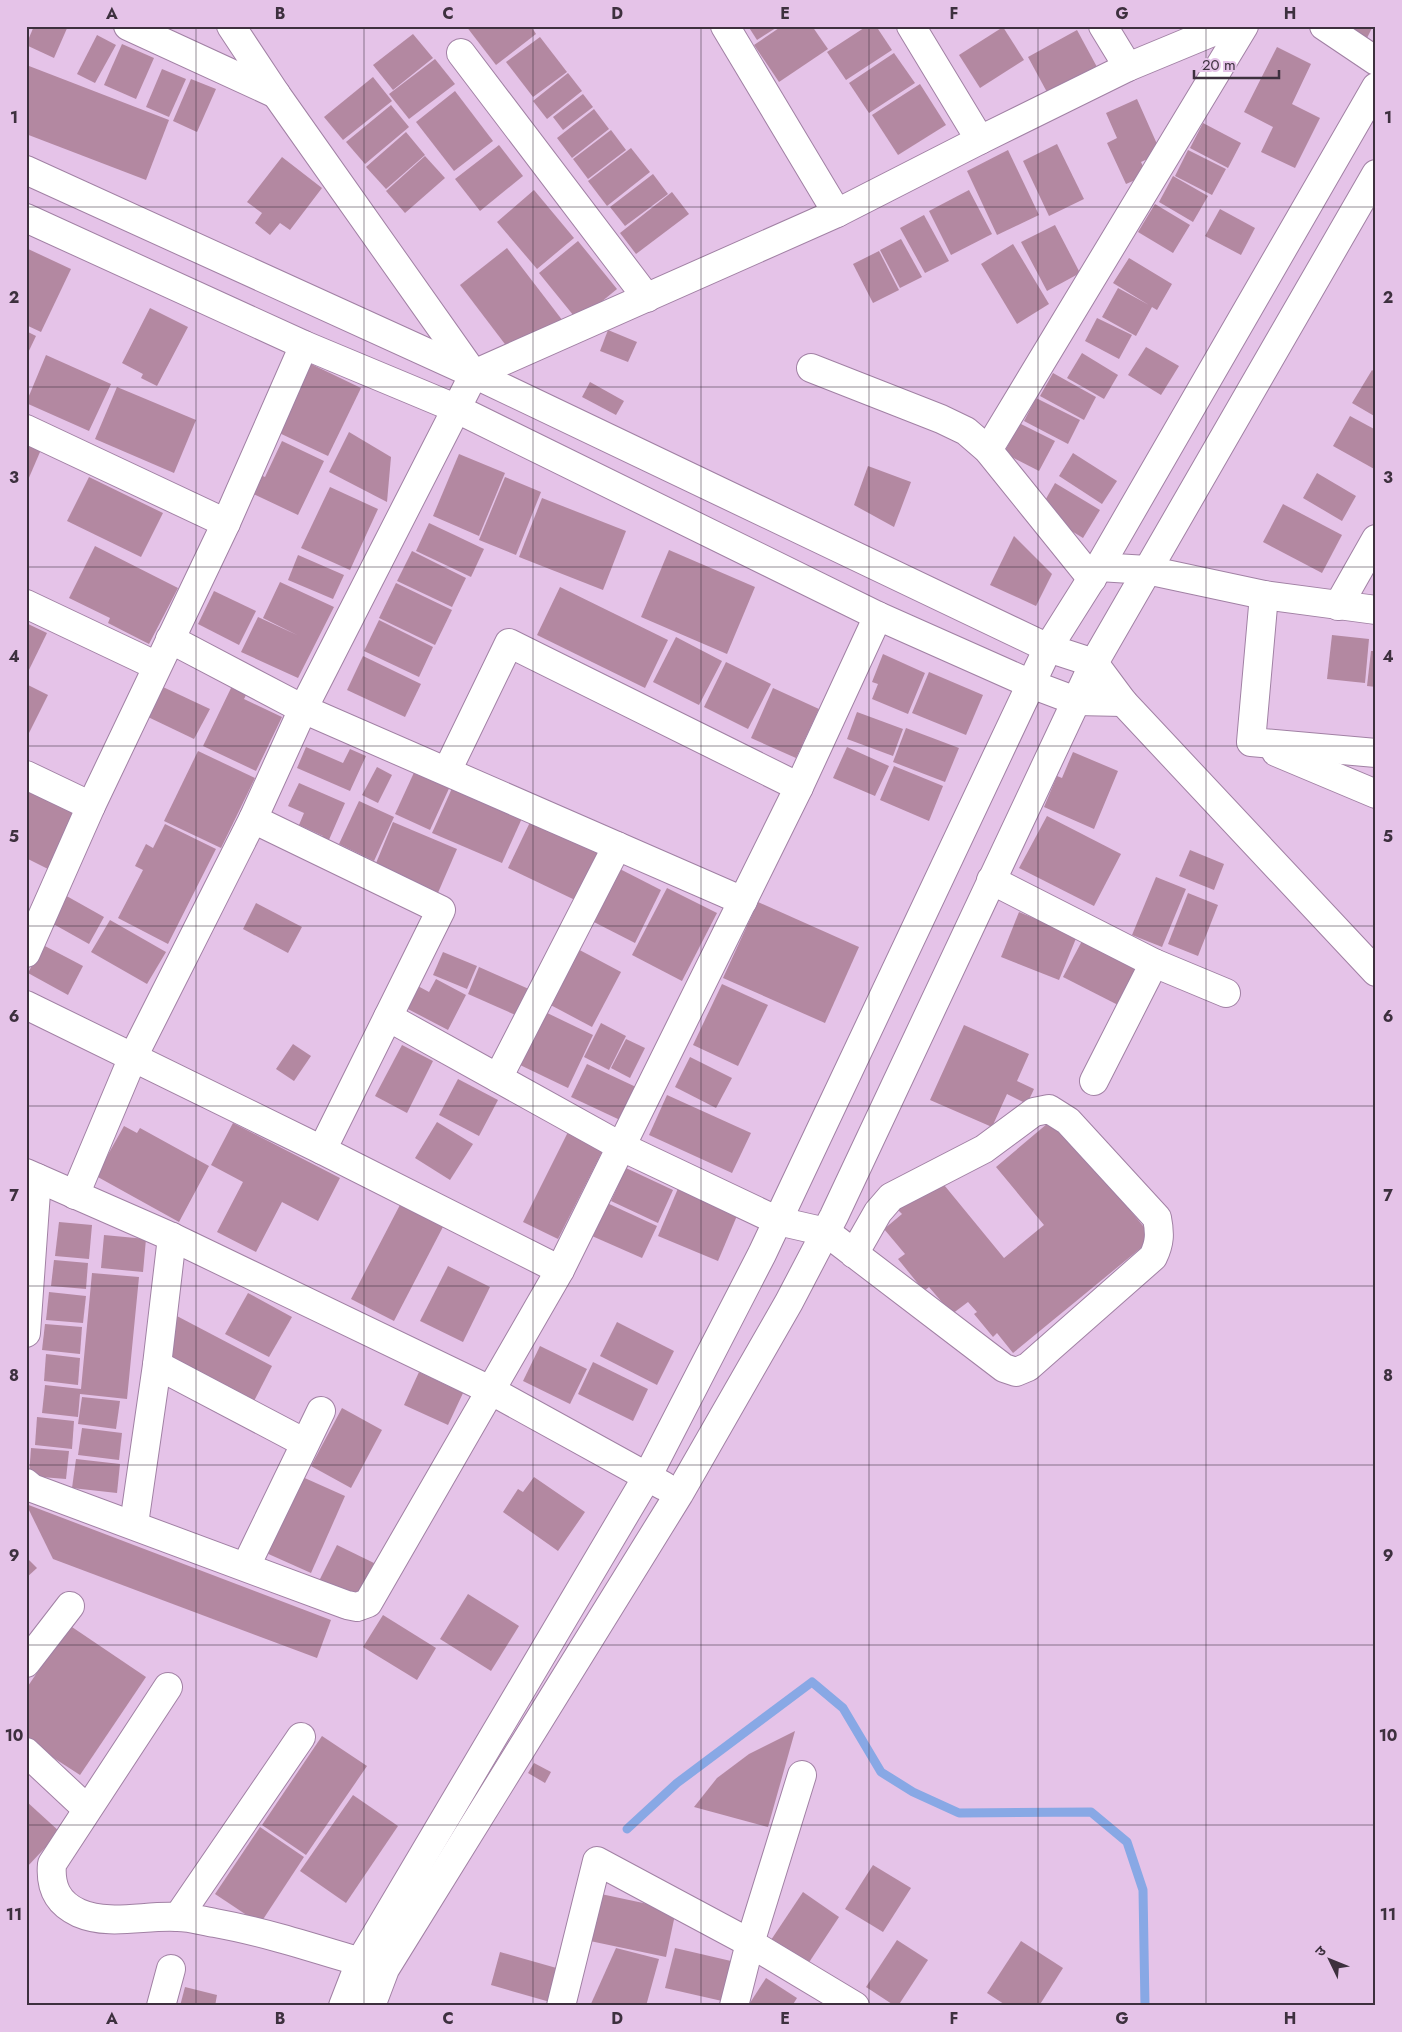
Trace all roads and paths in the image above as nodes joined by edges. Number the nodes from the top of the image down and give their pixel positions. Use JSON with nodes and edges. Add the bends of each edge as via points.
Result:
{"nodes":[{"id":1,"x":128,"y":26,"type":"edge"},
{"id":2,"x":231,"y":26,"type":"edge"},
{"id":3,"x":725,"y":26,"type":"edge"},
{"id":4,"x":911,"y":26,"type":"edge"},
{"id":5,"x":1102,"y":26,"type":"edge"},
{"id":6,"x":1227,"y":26,"type":"edge"},
{"id":7,"x":1244,"y":26,"type":"edge"},
{"id":8,"x":1324,"y":26,"type":"edge"},
{"id":9,"x":461,"y":53,"type":"dead end"},
{"id":10,"x":1376,"y":62,"type":"edge"},
{"id":11,"x":1128,"y":67,"type":"junction"},
{"id":12,"x":1376,"y":87,"type":"edge"},
{"id":13,"x":276,"y":94,"type":"junction"},
{"id":14,"x":980,"y":140,"type":"junction"},
{"id":15,"x":26,"y":170,"type":"edge"},
{"id":16,"x":1376,"y":174,"type":"edge"},
{"id":17,"x":837,"y":214,"type":"junction"},
{"id":18,"x":26,"y":218,"type":"edge"},
{"id":19,"x":647,"y":298,"type":"junction"},
{"id":20,"x":304,"y":346,"type":"junction"},
{"id":21,"x":811,"y":368,"type":"dead end"},
{"id":22,"x":474,"y":374,"type":"junction"},
{"id":23,"x":456,"y":408,"type":"junction"},
{"id":24,"x":26,"y":429,"type":"edge"},
{"id":25,"x":988,"y":450,"type":"junction"},
{"id":26,"x":226,"y":523,"type":"junction"},
{"id":27,"x":1376,"y":539,"type":"edge"},
{"id":28,"x":1147,"y":570,"type":"junction"},
{"id":29,"x":1096,"y":573,"type":"junction"},
{"id":30,"x":1264,"y":595,"type":"junction"},
{"id":31,"x":26,"y":604,"type":"edge"},
{"id":32,"x":1338,"y":606,"type":"junction"},
{"id":33,"x":1376,"y":610,"type":"edge"},
{"id":34,"x":878,"y":616,"type":"junction"},
{"id":35,"x":170,"y":639,"type":"junction"},
{"id":36,"x":1048,"y":648,"type":"junction"},
{"id":37,"x":1094,"y":663,"type":"junction"},
{"id":38,"x":157,"y":666,"type":"junction"},
{"id":39,"x":1031,"y":684,"type":"junction"},
{"id":40,"x":1076,"y":701,"type":"junction"},
{"id":41,"x":1123,"y":702,"type":"junction"},
{"id":42,"x":303,"y":709,"type":"junction"},
{"id":43,"x":1251,"y":742,"type":"junction"},
{"id":44,"x":1376,"y":753,"type":"edge"},
{"id":45,"x":447,"y":771,"type":"junction"},
{"id":46,"x":26,"y":775,"type":"edge"},
{"id":47,"x":800,"y":787,"type":"junction"},
{"id":48,"x":1376,"y":794,"type":"edge"},
{"id":49,"x":91,"y":806,"type":"junction"},
{"id":50,"x":253,"y":819,"type":"junction"},
{"id":51,"x":617,"y":846,"type":"junction"},
{"id":52,"x":991,"y":880,"type":"junction"},
{"id":53,"x":743,"y":901,"type":"junction"},
{"id":54,"x":26,"y":953,"type":"edge"},
{"id":55,"x":1154,"y":963,"type":"junction"},
{"id":56,"x":1376,"y":972,"type":"edge"},
{"id":57,"x":1226,"y":992,"type":"dead end"},
{"id":58,"x":26,"y":1005,"type":"edge"},
{"id":59,"x":388,"y":1017,"type":"junction"},
{"id":60,"x":133,"y":1057,"type":"junction"},
{"id":61,"x":498,"y":1078,"type":"junction"},
{"id":62,"x":1094,"y":1081,"type":"dead end"},
{"id":63,"x":622,"y":1147,"type":"junction"},
{"id":64,"x":322,"y":1150,"type":"junction"},
{"id":65,"x":32,"y":1176,"type":"edge"},
{"id":66,"x":75,"y":1195,"type":"junction"},
{"id":67,"x":778,"y":1221,"type":"junction"},
{"id":68,"x":826,"y":1232,"type":"junction"},
{"id":69,"x":172,"y":1237,"type":"junction"},
{"id":70,"x":854,"y":1254,"type":"junction"},
{"id":71,"x":560,"y":1270,"type":"junction"},
{"id":72,"x":26,"y":1333,"type":"edge"},
{"id":73,"x":157,"y":1365,"type":"junction"},
{"id":74,"x":490,"y":1390,"type":"junction"},
{"id":75,"x":322,"y":1411,"type":"dead end"},
{"id":76,"x":304,"y":1443,"type":"junction"},
{"id":77,"x":647,"y":1477,"type":"junction"},
{"id":78,"x":26,"y":1483,"type":"edge"},
{"id":79,"x":679,"y":1494,"type":"junction"},
{"id":80,"x":134,"y":1524,"type":"junction"},
{"id":81,"x":246,"y":1566,"type":"junction"},
{"id":82,"x":70,"y":1606,"type":"dead end"},
{"id":83,"x":26,"y":1663,"type":"edge"},
{"id":84,"x":168,"y":1687,"type":"dead end"},
{"id":85,"x":301,"y":1737,"type":"dead end"},
{"id":86,"x":26,"y":1752,"type":"edge"},
{"id":87,"x":802,"y":1775,"type":"dead end"},
{"id":88,"x":87,"y":1809,"type":"junction"},
{"id":89,"x":178,"y":1917,"type":"junction"},
{"id":90,"x":750,"y":1943,"type":"junction"},
{"id":91,"x":171,"y":1969,"type":"dead end"},
{"id":92,"x":373,"y":1982,"type":"edge"},
{"id":93,"x":346,"y":1996,"type":"edge"},
{"id":94,"x":161,"y":2006,"type":"edge"},
{"id":95,"x":561,"y":2006,"type":"edge"},
{"id":96,"x":734,"y":2006,"type":"edge"},
{"id":97,"x":855,"y":2006,"type":"edge"}],
"edges":[{"from":1,"to":13,"type":"street"},
{"from":2,"to":13,"type":"street"},
{"from":3,"to":17,"type":"street"},
{"from":4,"to":14,"type":"street"},
{"from":5,"to":11,"type":"street"},
{"from":6,"to":11,"type":"street"},
{"from":7,"to":25,"type":"street"},
{"from":8,"to":10,"type":"street"},
{"from":9,"to":19,"type":"street"},
{"from":11,"to":14,"type":"street"},
{"from":12,"to":29,"type":"street"},
{"from":13,"to":22,"type":"street"},
{"from":14,"to":17,"type":"street"},
{"from":15,"to":22,"type":"street"},
{"from":16,"to":28,"type":"street"},
{"from":17,"to":19,"type":"street"},
{"from":18,"to":20,"type":"street"},
{"from":19,"to":22,"type":"street"},
{"from":20,"to":23,"type":"street"},
{"from":20,"to":26,"type":"street"},
{"from":21,"to":25,"type":"street","via":[[941,419],[966,431]]},
{"from":22,"to":23,"type":"street"},
{"from":22,"to":36,"type":"street"},
{"from":23,"to":34,"type":"street"},
{"from":23,"to":42,"type":"street"},
{"from":24,"to":26,"type":"street"},
{"from":25,"to":29,"type":"street"},
{"from":26,"to":35,"type":"street"},
{"from":27,"to":32,"type":"street"},
{"from":28,"to":29,"type":"street"},
{"from":28,"to":30,"type":"street"},
{"from":28,"to":37,"type":"street"},
{"from":29,"to":36,"type":"street"},
{"from":30,"to":32,"type":"street"},
{"from":30,"to":43,"type":"street"},
{"from":31,"to":38,"type":"street"},
{"from":32,"to":33,"type":"street"},
{"from":34,"to":39,"type":"street"},
{"from":34,"to":47,"type":"street"},
{"from":35,"to":38,"type":"street"},
{"from":35,"to":42,"type":"street"},
{"from":36,"to":37,"type":"street"},
{"from":36,"to":39,"type":"street"},
{"from":37,"to":40,"type":"street"},
{"from":37,"to":41,"type":"street"},
{"from":38,"to":49,"type":"street"},
{"from":39,"to":40,"type":"street"},
{"from":39,"to":67,"type":"street"},
{"from":40,"to":41,"type":"street"},
{"from":40,"to":52,"type":"street"},
{"from":41,"to":56,"type":"street"},
{"from":42,"to":45,"type":"street"},
{"from":42,"to":50,"type":"street"},
{"from":43,"to":44,"type":"street"},
{"from":43,"to":48,"type":"street"},
{"from":45,"to":47,"type":"street","via":[[509,643]]},
{"from":45,"to":51,"type":"street"},
{"from":46,"to":49,"type":"street"},
{"from":47,"to":53,"type":"street"},
{"from":49,"to":54,"type":"street"},
{"from":50,"to":59,"type":"street","via":[[441,910]]},
{"from":50,"to":60,"type":"street"},
{"from":51,"to":53,"type":"street"},
{"from":51,"to":61,"type":"street"},
{"from":52,"to":55,"type":"street"},
{"from":52,"to":68,"type":"street"},
{"from":53,"to":63,"type":"street"},
{"from":55,"to":57,"type":"street"},
{"from":55,"to":62,"type":"street"},
{"from":58,"to":60,"type":"street"},
{"from":59,"to":61,"type":"street"},
{"from":59,"to":64,"type":"street"},
{"from":60,"to":64,"type":"street"},
{"from":60,"to":66,"type":"street"},
{"from":61,"to":63,"type":"street"},
{"from":63,"to":67,"type":"street"},
{"from":63,"to":71,"type":"street"},
{"from":64,"to":71,"type":"street"},
{"from":65,"to":66,"type":"street"},
{"from":65,"to":72,"type":"street"},
{"from":66,"to":69,"type":"street"},
{"from":67,"to":68,"type":"street"},
{"from":67,"to":77,"type":"street"},
{"from":68,"to":70,"type":"street"},
{"from":68,"to":79,"type":"street"},
{"from":69,"to":73,"type":"street"},
{"from":69,"to":74,"type":"street"},
{"from":70,"to":70,"type":"street","via":[[1004,1368],[1016,1372],[1028,1366],[1153,1258],[1160,1234],[1157,1218],[1068,1121],[1049,1109],[1034,1112],[984,1149],[891,1197],[878,1212]]},
{"from":71,"to":74,"type":"street"},
{"from":73,"to":76,"type":"street"},
{"from":73,"to":80,"type":"street"},
{"from":74,"to":77,"type":"street"},
{"from":74,"to":81,"type":"street","via":[[368,1603],[347,1605]]},
{"from":75,"to":76,"type":"street"},
{"from":76,"to":81,"type":"street"},
{"from":77,"to":79,"type":"street"},
{"from":77,"to":92,"type":"street","via":[[461,1793]]},
{"from":78,"to":80,"type":"street","via":[[32,1488]]},
{"from":79,"to":92,"type":"street","via":[[490,1802]]},
{"from":80,"to":81,"type":"street"},
{"from":82,"to":83,"type":"street"},
{"from":84,"to":88,"type":"street"},
{"from":85,"to":89,"type":"street"},
{"from":86,"to":88,"type":"street"},
{"from":87,"to":90,"type":"street"},
{"from":88,"to":89,"type":"street","via":[[52,1864],[53,1889],[65,1904],[89,1916],[123,1920]]},
{"from":89,"to":92,"type":"street","via":[[257,1931]]},
{"from":90,"to":95,"type":"street","via":[[598,1861]]},
{"from":90,"to":96,"type":"street"},
{"from":90,"to":97,"type":"street"},
{"from":91,"to":94,"type":"street"},
{"from":92,"to":93,"type":"street"}]}
